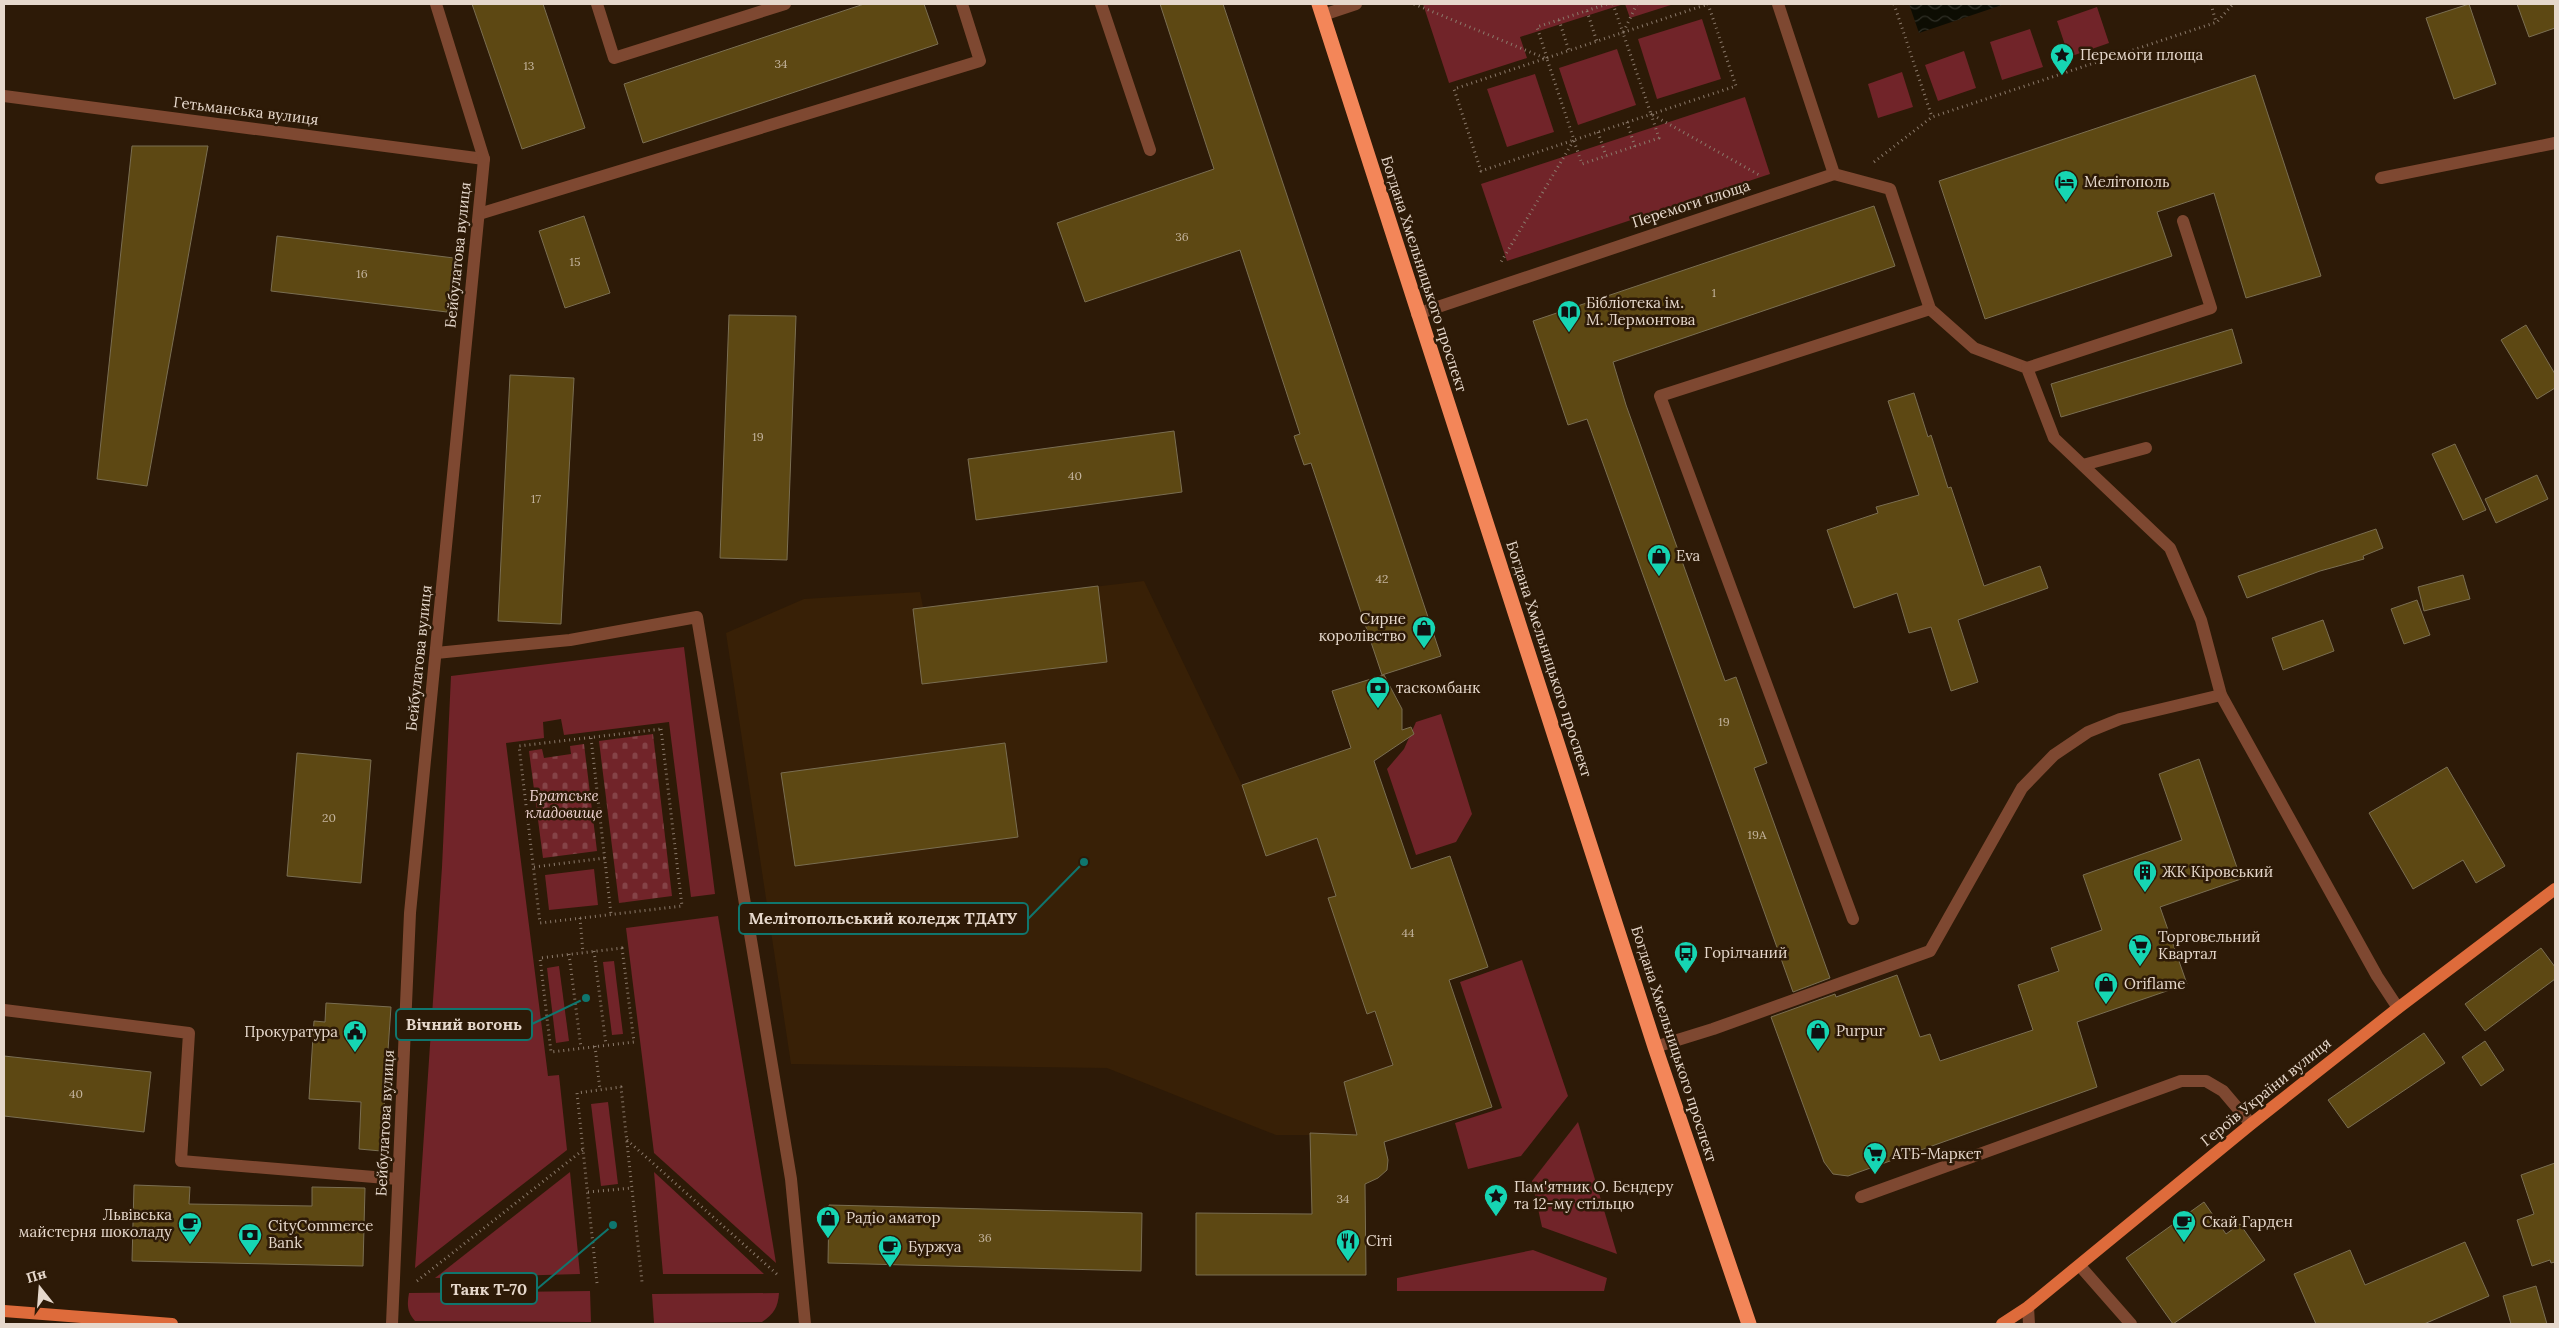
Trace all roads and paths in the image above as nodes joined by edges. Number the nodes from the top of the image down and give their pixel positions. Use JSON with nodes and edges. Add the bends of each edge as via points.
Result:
{"nodes":[{"id":1,"x":436,"y":4,"type":"edge"},
{"id":2,"x":597,"y":4,"type":"edge"},
{"id":3,"x":785,"y":4,"type":"edge"},
{"id":4,"x":962,"y":4,"type":"edge"},
{"id":5,"x":1101,"y":4,"type":"edge"},
{"id":6,"x":1356,"y":4,"type":"edge"},
{"id":7,"x":1414,"y":4,"type":"edge"},
{"id":8,"x":1607,"y":4,"type":"edge"},
{"id":9,"x":1613,"y":4,"type":"edge"},
{"id":10,"x":1637,"y":4,"type":"edge"},
{"id":11,"x":1778,"y":4,"type":"edge"},
{"id":12,"x":1894,"y":4,"type":"edge"},
{"id":13,"x":2210,"y":4,"type":"edge"},
{"id":14,"x":2233,"y":4,"type":"edge"},
{"id":15,"x":1321,"y":9,"type":"edge"},
{"id":16,"x":1587,"y":11,"type":"junction"},
{"id":17,"x":1559,"y":20,"type":"junction"},
{"id":18,"x":2217,"y":22,"type":"junction"},
{"id":19,"x":1623,"y":33,"type":"junction"},
{"id":20,"x":1597,"y":42,"type":"junction"},
{"id":21,"x":1569,"y":51,"type":"junction"},
{"id":22,"x":1547,"y":58,"type":"junction"},
{"id":23,"x":4,"y":96,"type":"edge"},
{"id":24,"x":1652,"y":114,"type":"junction"},
{"id":25,"x":1932,"y":117,"type":"junction"},
{"id":26,"x":1627,"y":122,"type":"junction"},
{"id":27,"x":1598,"y":132,"type":"junction"},
{"id":28,"x":1574,"y":140,"type":"junction"},
{"id":29,"x":2555,"y":143,"type":"edge"},
{"id":30,"x":1635,"y":146,"type":"junction"},
{"id":31,"x":1150,"y":150,"type":"dead end"},
{"id":32,"x":1886,"y":150,"type":"dead end"},
{"id":33,"x":1606,"y":156,"type":"junction"},
{"id":34,"x":484,"y":158,"type":"junction"},
{"id":35,"x":1834,"y":174,"type":"junction"},
{"id":36,"x":2381,"y":178,"type":"dead end"},
{"id":37,"x":1786,"y":190,"type":"junction"},
{"id":38,"x":479,"y":214,"type":"junction"},
{"id":39,"x":2183,"y":221,"type":"dead end"},
{"id":40,"x":1484,"y":290,"type":"junction"},
{"id":41,"x":1930,"y":309,"type":"junction"},
{"id":42,"x":1417,"y":314,"type":"junction"},
{"id":43,"x":2027,"y":368,"type":"junction"},
{"id":44,"x":2146,"y":448,"type":"dead end"},
{"id":45,"x":2083,"y":466,"type":"junction"},
{"id":46,"x":436,"y":654,"type":"junction"},
{"id":47,"x":2221,"y":695,"type":"junction"},
{"id":48,"x":591,"y":738,"type":"junction"},
{"id":49,"x":605,"y":858,"type":"junction"},
{"id":50,"x":534,"y":867,"type":"junction"},
{"id":51,"x":2555,"y":889,"type":"edge"},
{"id":52,"x":611,"y":914,"type":"junction"},
{"id":53,"x":580,"y":918,"type":"junction"},
{"id":54,"x":1854,"y":919,"type":"dead end"},
{"id":55,"x":594,"y":951,"type":"junction"},
{"id":56,"x":584,"y":953,"type":"junction"},
{"id":57,"x":569,"y":954,"type":"junction"},
{"id":58,"x":2398,"y":1008,"type":"junction"},
{"id":59,"x":4,"y":1010,"type":"edge"},
{"id":60,"x":606,"y":1045,"type":"junction"},
{"id":61,"x":595,"y":1046,"type":"junction"},
{"id":62,"x":1655,"y":1047,"type":"junction"},
{"id":63,"x":581,"y":1048,"type":"junction"},
{"id":64,"x":600,"y":1090,"type":"junction"},
{"id":65,"x":2251,"y":1124,"type":"junction"},
{"id":66,"x":627,"y":1139,"type":"junction"},
{"id":67,"x":583,"y":1149,"type":"junction"},
{"id":68,"x":398,"y":1179,"type":"junction"},
{"id":69,"x":632,"y":1188,"type":"junction"},
{"id":70,"x":588,"y":1192,"type":"junction"},
{"id":71,"x":1861,"y":1197,"type":"dead end"},
{"id":72,"x":2080,"y":1266,"type":"junction"},
{"id":73,"x":784,"y":1280,"type":"dead end"},
{"id":74,"x":642,"y":1282,"type":"dead end"},
{"id":75,"x":597,"y":1283,"type":"dead end"},
{"id":76,"x":410,"y":1286,"type":"dead end"},
{"id":77,"x":2028,"y":1307,"type":"junction"},
{"id":78,"x":4,"y":1311,"type":"edge"},
{"id":79,"x":172,"y":1324,"type":"edge"},
{"id":80,"x":392,"y":1324,"type":"edge"},
{"id":81,"x":805,"y":1324,"type":"edge"},
{"id":82,"x":1748,"y":1324,"type":"edge"},
{"id":83,"x":2002,"y":1324,"type":"edge"},
{"id":84,"x":2028,"y":1324,"type":"edge"},
{"id":85,"x":2131,"y":1324,"type":"edge"}],
"edges":[{"from":1,"to":34,"type":"street","name":"Бейбулатова вулиця"},
{"from":2,"to":3,"type":"street","via":[[614,58]]},
{"from":4,"to":38,"type":"street","via":[[980,61]]},
{"from":5,"to":31,"type":"street"},
{"from":6,"to":15,"type":"street"},
{"from":7,"to":22,"type":"path"},
{"from":8,"to":16,"type":"path"},
{"from":9,"to":19,"type":"path"},
{"from":10,"to":19,"type":"path"},
{"from":11,"to":35,"type":"street"},
{"from":12,"to":25,"type":"path"},
{"from":13,"to":18,"type":"path"},
{"from":14,"to":18,"type":"path"},
{"from":15,"to":42,"type":"highway","name":"Богдана Хмельницького проспект"},
{"from":16,"to":17,"type":"path"},
{"from":16,"to":20,"type":"path"},
{"from":17,"to":21,"type":"path"},
{"from":17,"to":22,"type":"path","via":[[1536,27]]},
{"from":18,"to":25,"type":"path"},
{"from":19,"to":20,"type":"path"},
{"from":19,"to":24,"type":"path"},
{"from":19,"to":24,"type":"path","via":[[1708,4],[1736,86]]},
{"from":20,"to":21,"type":"path"},
{"from":21,"to":22,"type":"path"},
{"from":22,"to":28,"type":"path"},
{"from":22,"to":28,"type":"path","via":[[1454,89],[1481,171]]},
{"from":23,"to":34,"type":"street","name":"Гетьманська вулиця"},
{"from":24,"to":26,"type":"path"},
{"from":24,"to":30,"type":"path","via":[[1659,138]]},
{"from":24,"to":37,"type":"path"},
{"from":25,"to":32,"type":"path"},
{"from":26,"to":27,"type":"path"},
{"from":26,"to":30,"type":"path"},
{"from":27,"to":28,"type":"path"},
{"from":27,"to":33,"type":"path"},
{"from":28,"to":33,"type":"path","via":[[1582,164]]},
{"from":28,"to":40,"type":"path"},
{"from":29,"to":36,"type":"street"},
{"from":30,"to":33,"type":"path"},
{"from":34,"to":38,"type":"street","name":"Бейбулатова вулиця"},
{"from":35,"to":37,"type":"street","name":"Перемоги площа"},
{"from":35,"to":41,"type":"street","via":[[1890,189]]},
{"from":37,"to":40,"type":"street","name":"Перемоги площа"},
{"from":38,"to":46,"type":"street","name":"Бейбулатова вулиця"},
{"from":39,"to":43,"type":"street","via":[[2212,308]]},
{"from":40,"to":42,"type":"street","name":"Перемоги площа"},
{"from":41,"to":43,"type":"street","via":[[1974,348]]},
{"from":41,"to":54,"type":"street","via":[[1660,396]]},
{"from":42,"to":62,"type":"highway","name":"Богдана Хмельницького проспект"},
{"from":43,"to":45,"type":"street","via":[[2054,438]]},
{"from":44,"to":45,"type":"street"},
{"from":45,"to":47,"type":"street","via":[[2170,548],[2201,620]]},
{"from":46,"to":68,"type":"street","name":"Бейбулатова вулиця","via":[[410,913]]},
{"from":46,"to":81,"type":"street","via":[[570,640],[696,617],[791,1179]]},
{"from":47,"to":58,"type":"street","via":[[2377,976]]},
{"from":47,"to":62,"type":"street","via":[[2120,719],[2088,732],[2054,755],[2022,788],[1930,951]]},
{"from":48,"to":49,"type":"path"},
{"from":48,"to":50,"type":"path","via":[[519,746]]},
{"from":48,"to":52,"type":"path","via":[[661,729],[682,906]]},
{"from":49,"to":50,"type":"path"},
{"from":49,"to":52,"type":"path"},
{"from":50,"to":53,"type":"path","via":[[540,923]]},
{"from":51,"to":58,"type":"main road","name":"Героїв України вулиця"},
{"from":52,"to":53,"type":"path"},
{"from":53,"to":56,"type":"path"},
{"from":55,"to":56,"type":"path"},
{"from":55,"to":60,"type":"path"},
{"from":55,"to":60,"type":"path","via":[[622,948],[625,967],[634,1042]]},
{"from":56,"to":57,"type":"path"},
{"from":57,"to":63,"type":"path"},
{"from":57,"to":63,"type":"path","via":[[540,958],[551,1052]]},
{"from":58,"to":65,"type":"main road","name":"Героїв України вулиця"},
{"from":59,"to":68,"type":"street","via":[[190,1033],[181,1161]]},
{"from":60,"to":61,"type":"path"},
{"from":61,"to":63,"type":"path"},
{"from":61,"to":64,"type":"path"},
{"from":62,"to":82,"type":"highway","name":"Богдана Хмельницького проспект"},
{"from":64,"to":66,"type":"path","via":[[621,1087]]},
{"from":64,"to":67,"type":"path","via":[[577,1093]]},
{"from":65,"to":71,"type":"street","via":[[2223,1091],[2206,1081],[2181,1081]]},
{"from":65,"to":72,"type":"main road","name":"Героїв України вулиця"},
{"from":66,"to":69,"type":"path"},
{"from":66,"to":73,"type":"path"},
{"from":67,"to":70,"type":"path"},
{"from":67,"to":76,"type":"path"},
{"from":68,"to":80,"type":"street","name":"Бейбулатова вулиця"},
{"from":69,"to":70,"type":"path"},
{"from":69,"to":74,"type":"path"},
{"from":70,"to":75,"type":"path"},
{"from":72,"to":77,"type":"main road","name":"Героїв України вулиця"},
{"from":72,"to":85,"type":"street"},
{"from":77,"to":83,"type":"main road","name":"Героїв України вулиця"},
{"from":77,"to":84,"type":"street"},
{"from":78,"to":79,"type":"main road"}]}
